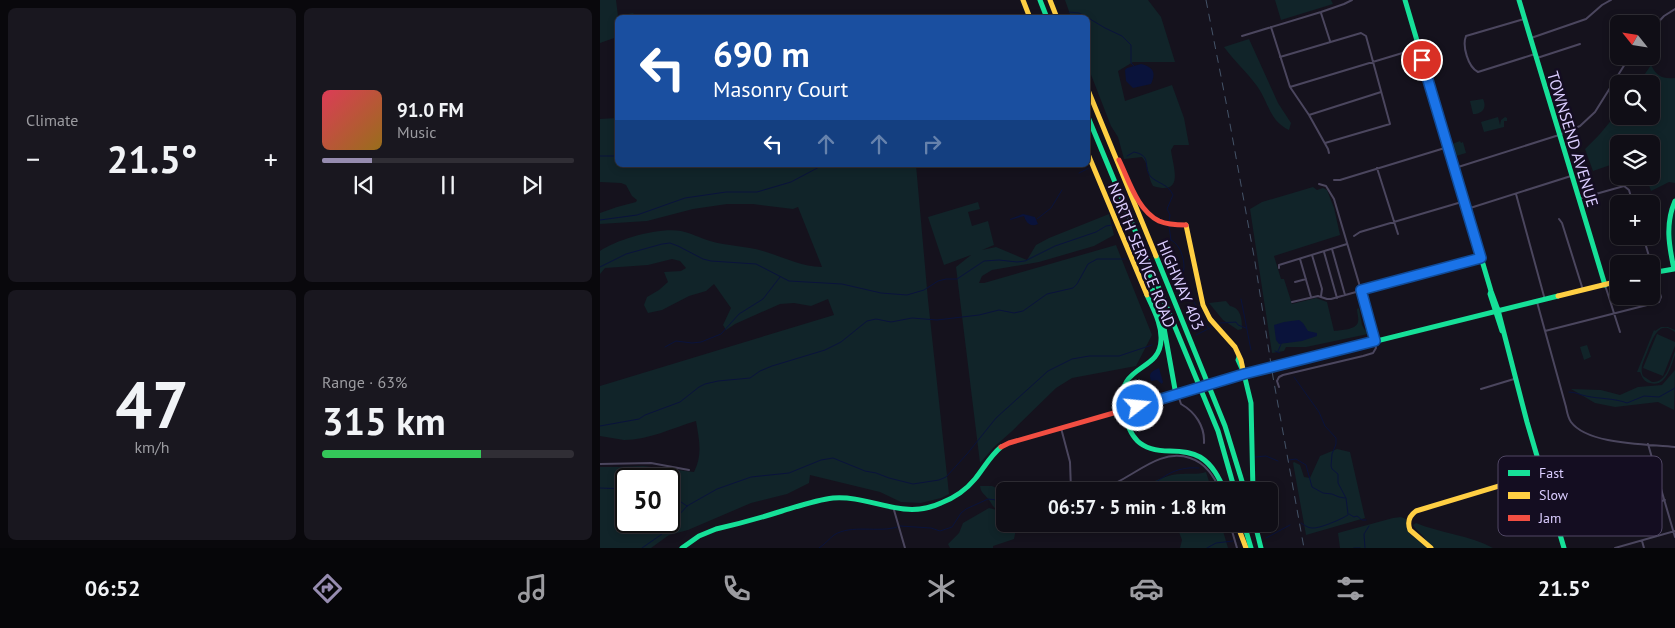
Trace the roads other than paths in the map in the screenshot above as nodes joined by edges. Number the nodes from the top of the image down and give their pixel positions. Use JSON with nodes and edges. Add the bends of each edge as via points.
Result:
{"nodes":[{"id":1,"x":1023,"y":0,"type":"edge"},
{"id":2,"x":1040,"y":0,"type":"edge"},
{"id":3,"x":1050,"y":0,"type":"edge"},
{"id":4,"x":1352,"y":0,"type":"edge"},
{"id":5,"x":1405,"y":0,"type":"edge"},
{"id":6,"x":1519,"y":0,"type":"edge"},
{"id":7,"x":1611,"y":0,"type":"edge"},
{"id":8,"x":1675,"y":9,"type":"edge"},
{"id":9,"x":1321,"y":12,"type":"junction"},
{"id":10,"x":1029,"y":15,"type":"edge"},
{"id":11,"x":1046,"y":15,"type":"edge"},
{"id":12,"x":1056,"y":15,"type":"edge"},
{"id":13,"x":1524,"y":19,"type":"junction"},
{"id":14,"x":1660,"y":20,"type":"edge"},
{"id":15,"x":1271,"y":27,"type":"junction"},
{"id":16,"x":1242,"y":36,"type":"dead end"},
{"id":17,"x":1530,"y":38,"type":"junction"},
{"id":18,"x":1330,"y":41,"type":"junction"},
{"id":19,"x":1580,"y":44,"type":"dead end"},
{"id":20,"x":1418,"y":48,"type":"junction"},
{"id":21,"x":1535,"y":56,"type":"junction"},
{"id":22,"x":1280,"y":57,"type":"junction"},
{"id":23,"x":1373,"y":62,"type":"junction"},
{"id":24,"x":1625,"y":65,"type":"edge"},
{"id":25,"x":1290,"y":87,"type":"junction"},
{"id":26,"x":1382,"y":92,"type":"junction"},
{"id":27,"x":1090,"y":95,"type":"edge"},
{"id":28,"x":1310,"y":115,"type":"junction"},
{"id":29,"x":1090,"y":122,"type":"edge"},
{"id":30,"x":1558,"y":135,"type":"junction"},
{"id":31,"x":1107,"y":138,"type":"junction"},
{"id":32,"x":1325,"y":143,"type":"junction"},
{"id":33,"x":1448,"y":147,"type":"junction"},
{"id":34,"x":1329,"y":152,"type":"dead end"},
{"id":35,"x":1090,"y":159,"type":"edge"},
{"id":36,"x":1377,"y":168,"type":"junction"},
{"id":37,"x":1455,"y":168,"type":"junction"},
{"id":38,"x":1571,"y":176,"type":"junction"},
{"id":39,"x":1334,"y":180,"type":"dead end"},
{"id":40,"x":1319,"y":184,"type":"dead end"},
{"id":41,"x":1516,"y":194,"type":"junction"},
{"id":42,"x":1630,"y":195,"type":"edge"},
{"id":43,"x":1578,"y":200,"type":"junction"},
{"id":44,"x":1465,"y":201,"type":"junction"},
{"id":45,"x":1675,"y":201,"type":"edge"},
{"id":46,"x":1467,"y":209,"type":"junction"},
{"id":47,"x":1559,"y":219,"type":"dead end"},
{"id":48,"x":1394,"y":222,"type":"junction"},
{"id":49,"x":1398,"y":234,"type":"dead end"},
{"id":50,"x":1136,"y":235,"type":"junction"},
{"id":51,"x":1354,"y":236,"type":"dead end"},
{"id":52,"x":1347,"y":244,"type":"junction"},
{"id":53,"x":1332,"y":249,"type":"junction"},
{"id":54,"x":1324,"y":252,"type":"junction"},
{"id":55,"x":1312,"y":255,"type":"junction"},
{"id":56,"x":1481,"y":258,"type":"junction"},
{"id":57,"x":1300,"y":259,"type":"junction"},
{"id":58,"x":1279,"y":268,"type":"dead end"},
{"id":59,"x":1674,"y":270,"type":"edge"},
{"id":60,"x":1660,"y":272,"type":"edge"},
{"id":61,"x":1306,"y":279,"type":"junction"},
{"id":62,"x":1295,"y":282,"type":"dead end"},
{"id":63,"x":1610,"y":284,"type":"edge"},
{"id":64,"x":1605,"y":285,"type":"junction"},
{"id":65,"x":1361,"y":290,"type":"junction"},
{"id":66,"x":1583,"y":290,"type":"junction"},
{"id":67,"x":1346,"y":295,"type":"junction"},
{"id":68,"x":1311,"y":296,"type":"junction"},
{"id":69,"x":1322,"y":297,"type":"junction"},
{"id":70,"x":1337,"y":298,"type":"junction"},
{"id":71,"x":1545,"y":300,"type":"junction"},
{"id":72,"x":1292,"y":302,"type":"dead end"},
{"id":73,"x":1537,"y":302,"type":"junction"},
{"id":74,"x":1648,"y":305,"type":"edge"},
{"id":75,"x":1496,"y":311,"type":"junction"},
{"id":76,"x":1614,"y":314,"type":"junction"},
{"id":77,"x":1545,"y":331,"type":"junction"},
{"id":78,"x":1620,"y":332,"type":"dead end"},
{"id":79,"x":1375,"y":341,"type":"junction"},
{"id":80,"x":1244,"y":374,"type":"junction"},
{"id":81,"x":1515,"y":378,"type":"junction"},
{"id":82,"x":1279,"y":387,"type":"dead end"},
{"id":83,"x":1481,"y":389,"type":"dead end"},
{"id":84,"x":1177,"y":395,"type":"junction"},
{"id":85,"x":1123,"y":410,"type":"junction"},
{"id":86,"x":1061,"y":428,"type":"junction"},
{"id":87,"x":1204,"y":443,"type":"dead end"},
{"id":88,"x":1648,"y":444,"type":"junction"},
{"id":89,"x":1675,"y":447,"type":"edge"},
{"id":90,"x":1537,"y":456,"type":"edge"},
{"id":91,"x":1652,"y":456,"type":"edge"},
{"id":92,"x":600,"y":464,"type":"edge"},
{"id":93,"x":689,"y":470,"type":"dead end"},
{"id":94,"x":1071,"y":482,"type":"edge"},
{"id":95,"x":1118,"y":482,"type":"edge"},
{"id":96,"x":1217,"y":482,"type":"edge"},
{"id":97,"x":1220,"y":482,"type":"edge"},
{"id":98,"x":1232,"y":482,"type":"edge"},
{"id":99,"x":1243,"y":482,"type":"edge"},
{"id":100,"x":1252,"y":482,"type":"edge"},
{"id":101,"x":1498,"y":486,"type":"edge"},
{"id":102,"x":1662,"y":490,"type":"edge"},
{"id":103,"x":1665,"y":500,"type":"junction"},
{"id":104,"x":1662,"y":501,"type":"edge"},
{"id":105,"x":894,"y":510,"type":"junction"},
{"id":106,"x":1674,"y":531,"type":"edge"},
{"id":107,"x":1233,"y":532,"type":"edge"},
{"id":108,"x":1240,"y":532,"type":"edge"},
{"id":109,"x":1246,"y":532,"type":"edge"},
{"id":110,"x":1257,"y":532,"type":"edge"},
{"id":111,"x":1259,"y":532,"type":"edge"},
{"id":112,"x":1662,"y":535,"type":"edge"},
{"id":113,"x":1560,"y":536,"type":"edge"},
{"id":114,"x":1658,"y":536,"type":"edge"},
{"id":115,"x":1675,"y":537,"type":"edge"},
{"id":116,"x":1642,"y":541,"type":"junction"},
{"id":117,"x":682,"y":548,"type":"edge"},
{"id":118,"x":905,"y":548,"type":"edge"},
{"id":119,"x":1237,"y":548,"type":"edge"},
{"id":120,"x":1246,"y":548,"type":"edge"},
{"id":121,"x":1251,"y":548,"type":"edge"},
{"id":122,"x":1262,"y":548,"type":"edge"},
{"id":123,"x":1431,"y":548,"type":"edge"},
{"id":124,"x":1564,"y":548,"type":"edge"},
{"id":125,"x":1615,"y":548,"type":"edge"},
{"id":126,"x":1644,"y":548,"type":"edge"}],
"edges":[{"from":1,"to":10,"type":"main road"},
{"from":2,"to":11,"type":"main road"},
{"from":3,"to":12,"type":"main road"},
{"from":4,"to":9,"type":"street"},
{"from":5,"to":20,"type":"main road"},
{"from":6,"to":13,"type":"main road","name":"TOWNSEND AVENUE"},
{"from":7,"to":17,"type":"street","via":[[1586,19]]},
{"from":8,"to":14,"type":"street"},
{"from":9,"to":15,"type":"street"},
{"from":9,"to":18,"type":"street"},
{"from":13,"to":17,"type":"main road","name":"TOWNSEND AVENUE"},
{"from":13,"to":21,"type":"street","via":[[1466,36],[1464,44],[1471,66],[1478,72]]},
{"from":15,"to":16,"type":"street"},
{"from":15,"to":22,"type":"street"},
{"from":17,"to":21,"type":"main road","name":"TOWNSEND AVENUE"},
{"from":18,"to":22,"type":"street"},
{"from":18,"to":23,"type":"street","via":[[1361,33],[1366,36]]},
{"from":19,"to":21,"type":"street"},
{"from":20,"to":23,"type":"street"},
{"from":20,"to":33,"type":"main road"},
{"from":21,"to":30,"type":"main road","name":"TOWNSEND AVENUE"},
{"from":22,"to":25,"type":"street"},
{"from":23,"to":25,"type":"street"},
{"from":23,"to":26,"type":"street"},
{"from":24,"to":30,"type":"street","via":[[1590,118],[1576,129]]},
{"from":25,"to":28,"type":"street"},
{"from":26,"to":28,"type":"street"},
{"from":26,"to":32,"type":"street","via":[[1390,124]]},
{"from":27,"to":31,"type":"main road","name":"HIGHWAY 403"},
{"from":28,"to":32,"type":"street"},
{"from":29,"to":50,"type":"main road","name":"HIGHWAY 403"},
{"from":30,"to":37,"type":"street"},
{"from":30,"to":38,"type":"main road","name":"TOWNSEND AVENUE"},
{"from":31,"to":80,"type":"main road","via":[[1143,207],[1153,218],[1169,225],[1186,225],[1203,305],[1235,346]]},
{"from":31,"to":99,"type":"main road","name":"HIGHWAY 403","via":[[1225,426]]},
{"from":32,"to":34,"type":"street"},
{"from":33,"to":36,"type":"street"},
{"from":33,"to":37,"type":"main road"},
{"from":35,"to":85,"type":"main road","name":"NORTH SERVICE ROAD","via":[[1161,334],[1155,357],[1123,386]]},
{"from":36,"to":39,"type":"street"},
{"from":36,"to":48,"type":"street"},
{"from":37,"to":44,"type":"main road"},
{"from":38,"to":41,"type":"street"},
{"from":38,"to":43,"type":"main road","name":"TOWNSEND AVENUE"},
{"from":40,"to":52,"type":"street","via":[[1326,186],[1334,199]]},
{"from":41,"to":46,"type":"street"},
{"from":41,"to":71,"type":"street"},
{"from":42,"to":43,"type":"street","via":[[1624,186]]},
{"from":43,"to":64,"type":"main road","name":"TOWNSEND AVENUE"},
{"from":44,"to":46,"type":"main road"},
{"from":44,"to":48,"type":"street"},
{"from":45,"to":59,"type":"main road","via":[[1669,221]]},
{"from":46,"to":56,"type":"main road"},
{"from":47,"to":66,"type":"street"},
{"from":48,"to":49,"type":"street"},
{"from":48,"to":51,"type":"street"},
{"from":50,"to":84,"type":"main road","via":[[1164,328]]},
{"from":50,"to":98,"type":"main road","name":"HIGHWAY 403","via":[[1218,431]]},
{"from":52,"to":53,"type":"street"},
{"from":52,"to":65,"type":"street"},
{"from":53,"to":54,"type":"street"},
{"from":53,"to":67,"type":"street"},
{"from":54,"to":55,"type":"street"},
{"from":54,"to":70,"type":"street"},
{"from":55,"to":57,"type":"street"},
{"from":55,"to":69,"type":"street"},
{"from":56,"to":65,"type":"street"},
{"from":56,"to":75,"type":"main road"},
{"from":57,"to":58,"type":"street"},
{"from":57,"to":61,"type":"street"},
{"from":59,"to":60,"type":"main road"},
{"from":61,"to":62,"type":"street"},
{"from":61,"to":68,"type":"street"},
{"from":63,"to":64,"type":"main road"},
{"from":64,"to":66,"type":"main road"},
{"from":64,"to":76,"type":"street"},
{"from":65,"to":67,"type":"street"},
{"from":65,"to":79,"type":"street"},
{"from":66,"to":71,"type":"main road"},
{"from":67,"to":70,"type":"street"},
{"from":68,"to":69,"type":"street"},
{"from":68,"to":72,"type":"street"},
{"from":69,"to":70,"type":"street","via":[[1327,300]]},
{"from":71,"to":73,"type":"main road"},
{"from":73,"to":75,"type":"main road"},
{"from":73,"to":77,"type":"street"},
{"from":74,"to":76,"type":"street"},
{"from":75,"to":79,"type":"main road"},
{"from":75,"to":81,"type":"main road"},
{"from":76,"to":77,"type":"street"},
{"from":76,"to":78,"type":"street"},
{"from":77,"to":88,"type":"street","via":[[1570,421],[1580,430],[1598,438]]},
{"from":79,"to":80,"type":"main road"},
{"from":79,"to":82,"type":"street","via":[[1373,353],[1283,375],[1278,377]]},
{"from":80,"to":84,"type":"main road"},
{"from":80,"to":100,"type":"main road","via":[[1252,406]]},
{"from":81,"to":83,"type":"street"},
{"from":81,"to":90,"type":"main road"},
{"from":84,"to":85,"type":"main road"},
{"from":84,"to":87,"type":"street","via":[[1181,404],[1196,415]]},
{"from":85,"to":86,"type":"main road"},
{"from":85,"to":97,"type":"main road","name":"NORTH SERVICE ROAD","via":[[1128,428],[1140,444],[1201,458],[1214,469]]},
{"from":86,"to":94,"type":"street","via":[[1070,462]]},
{"from":86,"to":105,"type":"main road","via":[[999,449],[973,482],[938,505],[922,510]]},
{"from":88,"to":89,"type":"street"},
{"from":88,"to":91,"type":"street"},
{"from":92,"to":93,"type":"street","via":[[651,463]]},
{"from":95,"to":96,"type":"street","via":[[1161,458],[1180,456],[1204,465]]},
{"from":101,"to":123,"type":"main road","via":[[1413,512],[1409,517],[1409,527]]},
{"from":102,"to":103,"type":"street"},
{"from":103,"to":104,"type":"street"},
{"from":103,"to":106,"type":"street"},
{"from":105,"to":117,"type":"main road","via":[[832,498],[716,529]]},
{"from":105,"to":118,"type":"street"},
{"from":106,"to":112,"type":"street"},
{"from":106,"to":115,"type":"street"},
{"from":107,"to":119,"type":"street"},
{"from":108,"to":120,"type":"main road"},
{"from":109,"to":121,"type":"main road"},
{"from":110,"to":122,"type":"main road"},
{"from":111,"to":122,"type":"main road"},
{"from":113,"to":124,"type":"main road"},
{"from":114,"to":116,"type":"street"},
{"from":116,"to":125,"type":"street"},
{"from":116,"to":126,"type":"street"}]}
